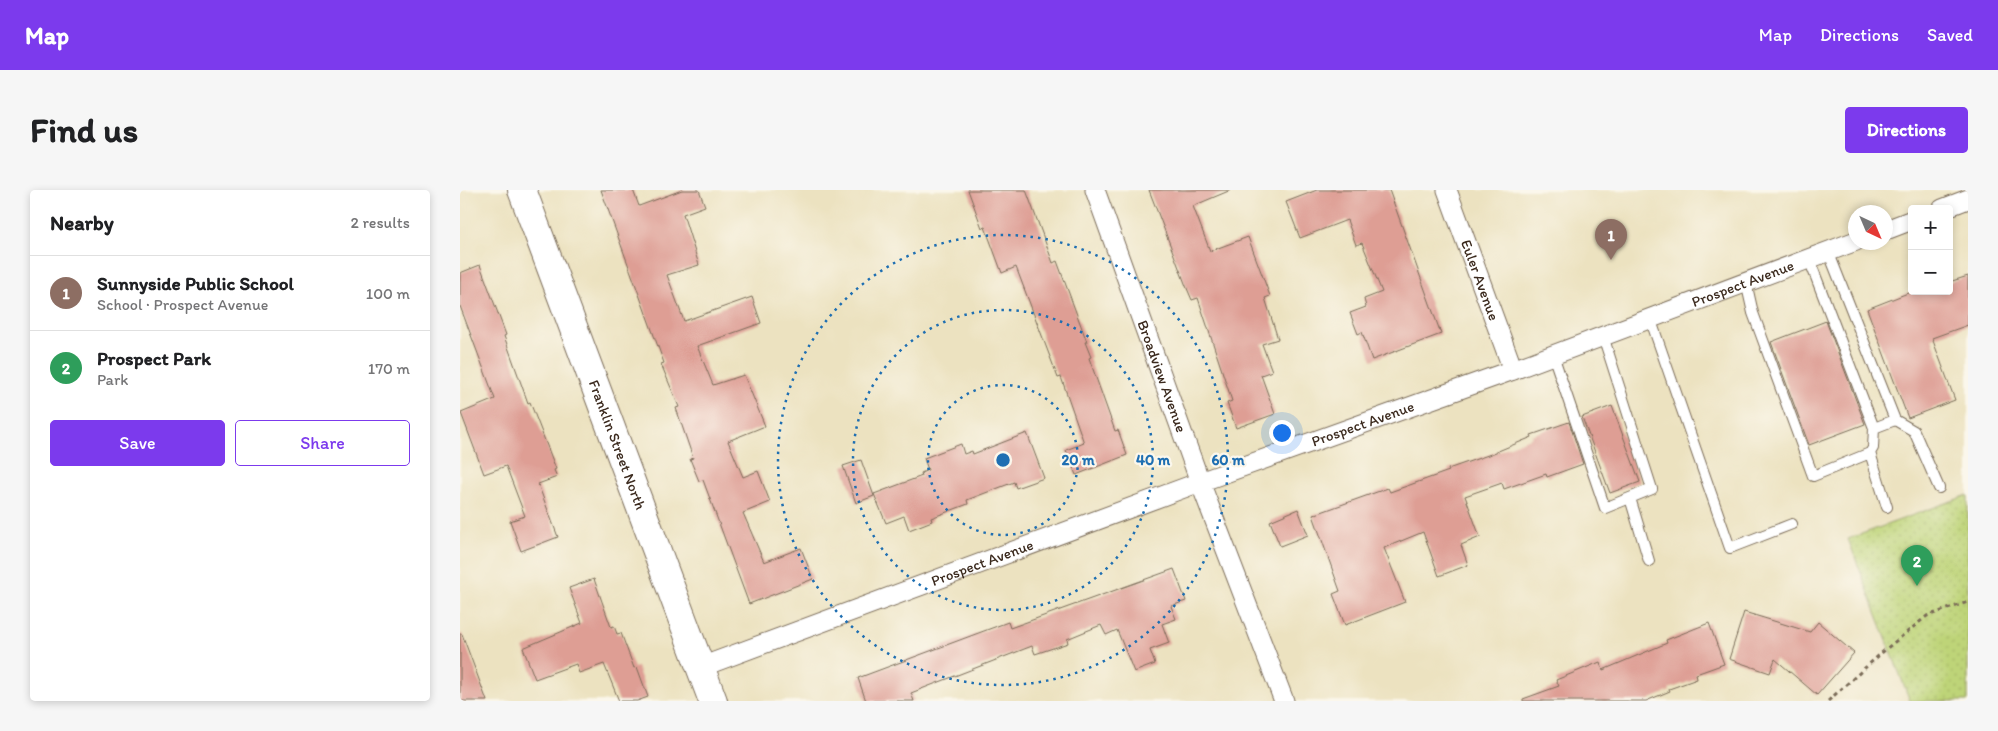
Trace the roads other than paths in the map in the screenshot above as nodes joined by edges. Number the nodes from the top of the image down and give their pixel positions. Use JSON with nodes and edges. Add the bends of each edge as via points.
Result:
{"nodes":[{"id":1,"x":522,"y":190,"type":"edge"},
{"id":2,"x":1095,"y":190,"type":"edge"},
{"id":3,"x":1447,"y":190,"type":"edge"},
{"id":4,"x":1968,"y":199,"type":"edge"},
{"id":5,"x":1952,"y":205,"type":"edge"},
{"id":6,"x":1908,"y":222,"type":"edge"},
{"id":7,"x":1893,"y":227,"type":"edge"},
{"id":8,"x":1848,"y":244,"type":"edge"},
{"id":9,"x":1828,"y":252,"type":"junction"},
{"id":10,"x":1809,"y":259,"type":"junction"},
{"id":11,"x":1746,"y":282,"type":"junction"},
{"id":12,"x":1650,"y":318,"type":"junction"},
{"id":13,"x":1603,"y":336,"type":"junction"},
{"id":14,"x":1553,"y":355,"type":"junction"},
{"id":15,"x":1512,"y":370,"type":"junction"},
{"id":16,"x":1895,"y":420,"type":"junction"},
{"id":17,"x":1874,"y":428,"type":"junction"},
{"id":18,"x":1870,"y":453,"type":"junction"},
{"id":19,"x":1200,"y":482,"type":"junction"},
{"id":20,"x":1939,"y":488,"type":"dead end"},
{"id":21,"x":1630,"y":498,"type":"junction"},
{"id":22,"x":1887,"y":508,"type":"dead end"},
{"id":23,"x":1792,"y":524,"type":"dead end"},
{"id":24,"x":1649,"y":561,"type":"dead end"},
{"id":25,"x":701,"y":666,"type":"junction"},
{"id":26,"x":713,"y":701,"type":"edge"},
{"id":27,"x":1284,"y":701,"type":"edge"}],
"edges":[{"from":1,"to":25,"type":"street","name":"Franklin Street North"},
{"from":2,"to":19,"type":"street","name":"Broadview Avenue"},
{"from":3,"to":15,"type":"street","name":"Euler Avenue"},
{"from":4,"to":5,"type":"street"},
{"from":6,"to":7,"type":"street"},
{"from":8,"to":9,"type":"street","name":"Prospect Avenue"},
{"from":9,"to":10,"type":"street","name":"Prospect Avenue"},
{"from":9,"to":16,"type":"lane"},
{"from":10,"to":11,"type":"street","name":"Prospect Avenue"},
{"from":10,"to":17,"type":"lane"},
{"from":11,"to":12,"type":"street","name":"Prospect Avenue"},
{"from":11,"to":18,"type":"lane","via":[[1753,313],[1813,476]]},
{"from":12,"to":13,"type":"street","name":"Prospect Avenue"},
{"from":12,"to":23,"type":"lane","via":[[1730,548]]},
{"from":13,"to":14,"type":"street","name":"Prospect Avenue"},
{"from":13,"to":21,"type":"lane","via":[[1652,489]]},
{"from":14,"to":15,"type":"street","name":"Prospect Avenue"},
{"from":14,"to":21,"type":"lane","via":[[1605,508]]},
{"from":15,"to":19,"type":"street","name":"Prospect Avenue"},
{"from":16,"to":17,"type":"lane"},
{"from":16,"to":20,"type":"lane","via":[[1914,431]]},
{"from":17,"to":18,"type":"lane"},
{"from":18,"to":22,"type":"lane"},
{"from":19,"to":25,"type":"street","name":"Prospect Avenue"},
{"from":19,"to":27,"type":"street","name":"Broadview Avenue"},
{"from":21,"to":24,"type":"lane"},
{"from":25,"to":26,"type":"street","name":"Franklin Street North"}]}
